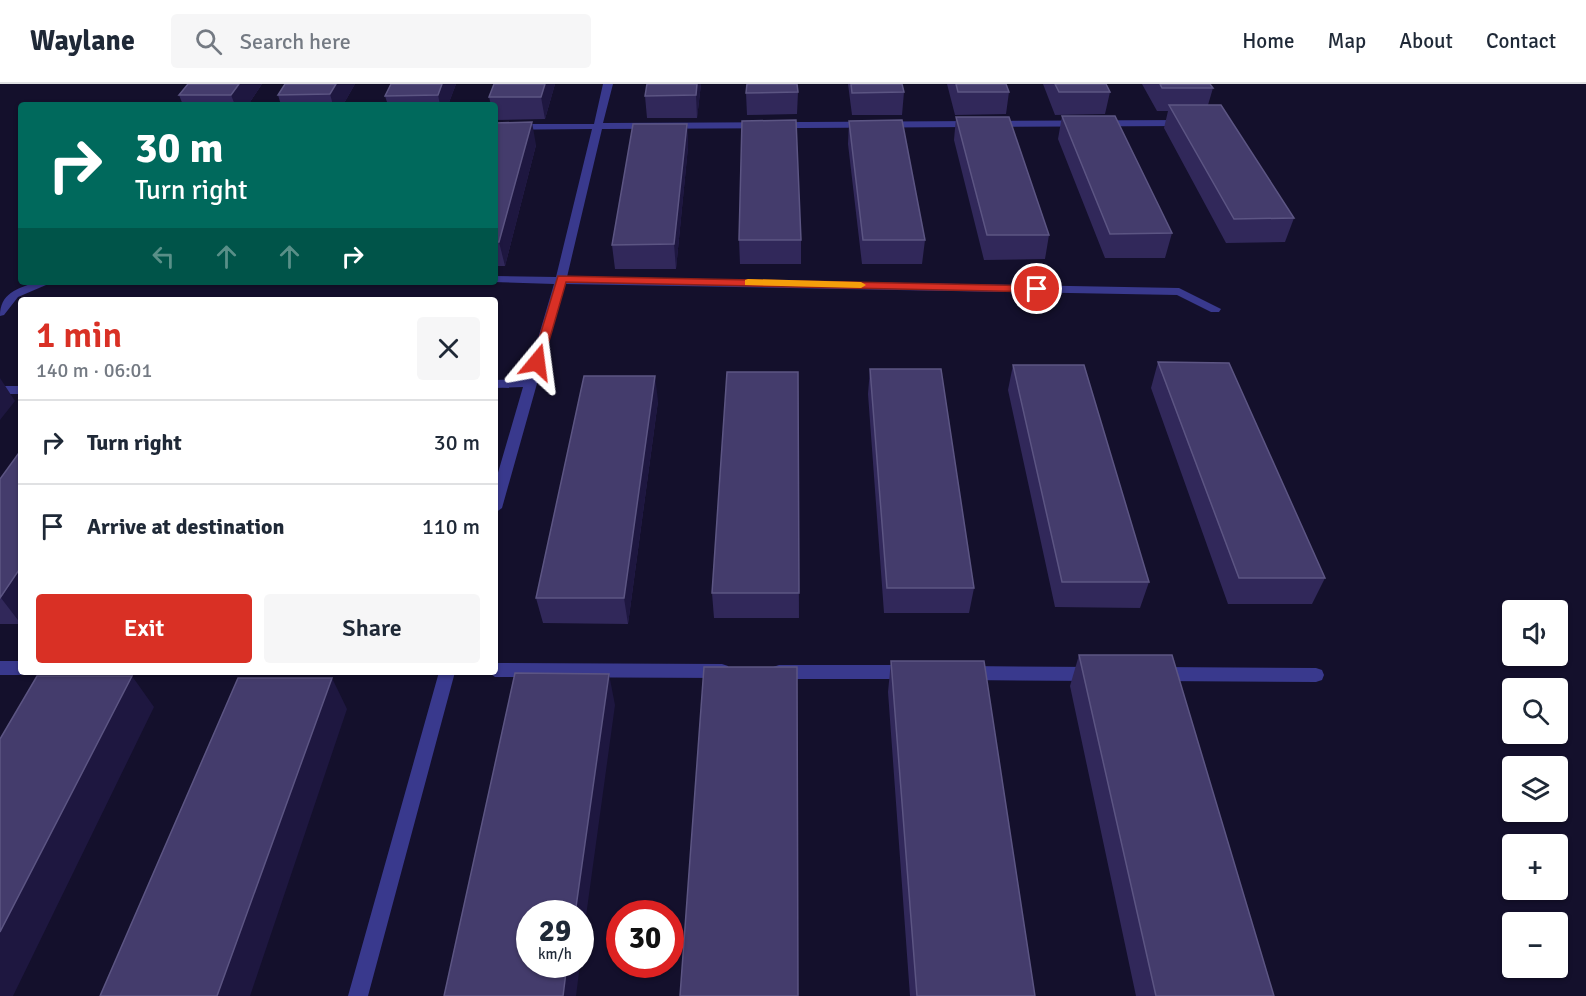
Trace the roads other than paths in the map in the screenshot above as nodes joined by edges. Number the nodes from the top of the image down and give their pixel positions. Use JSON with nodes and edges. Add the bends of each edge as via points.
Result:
{"nodes":[{"id":1,"x":608,"y":84,"type":"edge"},
{"id":2,"x":1200,"y":123,"type":"edge"},
{"id":3,"x":498,"y":127,"type":"edge"},
{"id":4,"x":597,"y":127,"type":"junction"},
{"id":5,"x":561,"y":278,"type":"junction"},
{"id":6,"x":498,"y":279,"type":"edge"},
{"id":7,"x":39,"y":285,"type":"edge"},
{"id":8,"x":1215,"y":309,"type":"dead end"},
{"id":9,"x":0,"y":312,"type":"edge"},
{"id":10,"x":531,"y":383,"type":"junction"},
{"id":11,"x":498,"y":384,"type":"edge"},
{"id":12,"x":0,"y":390,"type":"edge"},
{"id":13,"x":18,"y":390,"type":"edge"},
{"id":14,"x":498,"y":498,"type":"edge"},
{"id":15,"x":0,"y":668,"type":"edge"},
{"id":16,"x":18,"y":668,"type":"edge"},
{"id":17,"x":498,"y":670,"type":"edge"},
{"id":18,"x":733,"y":671,"type":"edge"},
{"id":19,"x":757,"y":672,"type":"edge"},
{"id":20,"x":924,"y":673,"type":"edge"},
{"id":21,"x":947,"y":673,"type":"edge"},
{"id":22,"x":1114,"y":674,"type":"edge"},
{"id":23,"x":1138,"y":674,"type":"edge"},
{"id":24,"x":446,"y":675,"type":"edge"},
{"id":25,"x":1316,"y":675,"type":"dead end"},
{"id":26,"x":358,"y":996,"type":"edge"}],
"edges":[{"from":1,"to":4,"type":"street"},
{"from":2,"to":4,"type":"street"},
{"from":3,"to":4,"type":"street"},
{"from":4,"to":5,"type":"street"},
{"from":5,"to":6,"type":"street"},
{"from":5,"to":8,"type":"street","via":[[1179,292]]},
{"from":5,"to":10,"type":"street"},
{"from":7,"to":9,"type":"street","via":[[14,294]]},
{"from":10,"to":11,"type":"street"},
{"from":10,"to":14,"type":"street"},
{"from":12,"to":13,"type":"street"},
{"from":15,"to":16,"type":"street"},
{"from":17,"to":18,"type":"street"},
{"from":19,"to":20,"type":"street"},
{"from":21,"to":22,"type":"street"},
{"from":23,"to":25,"type":"street"},
{"from":24,"to":26,"type":"street"}]}
